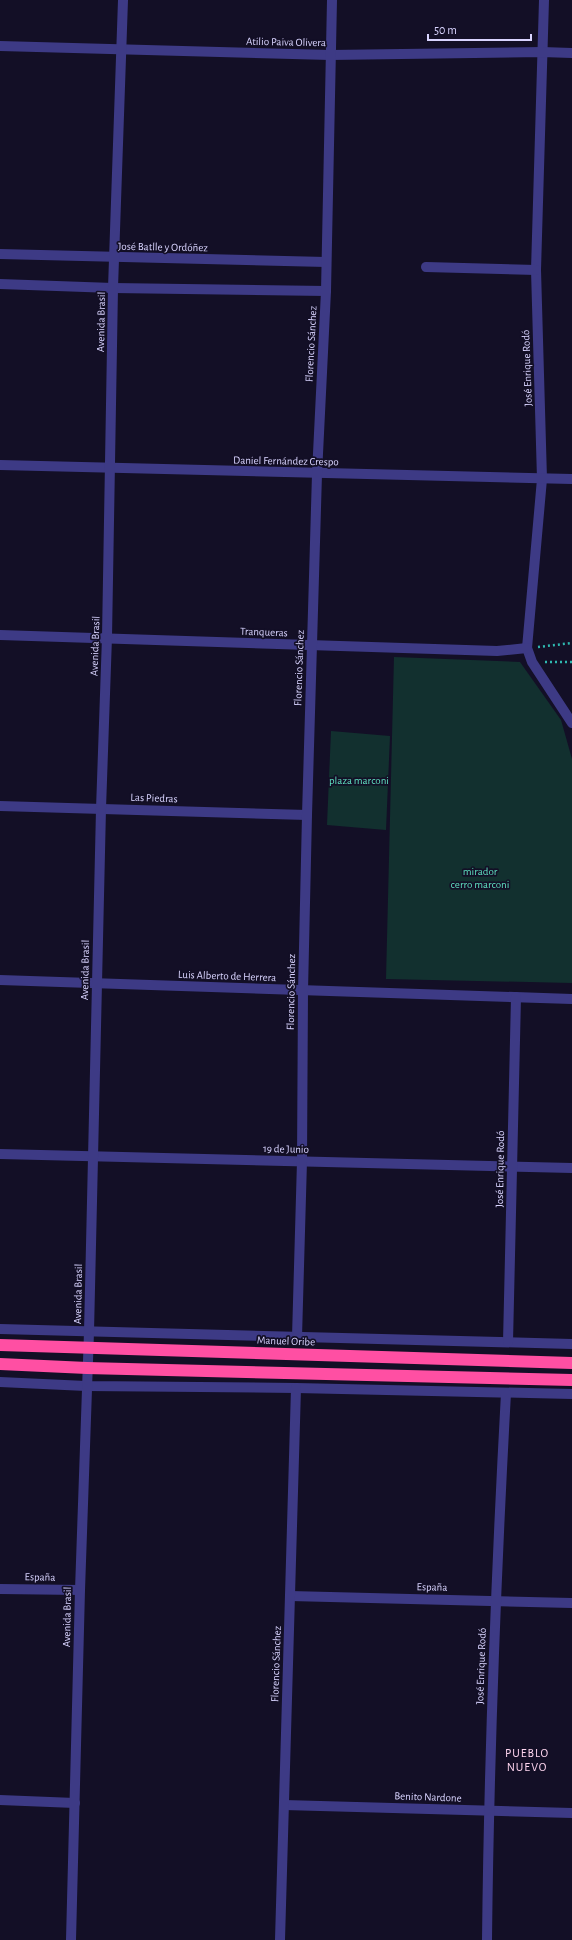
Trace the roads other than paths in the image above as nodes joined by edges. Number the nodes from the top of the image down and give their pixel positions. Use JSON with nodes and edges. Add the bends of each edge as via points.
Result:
{"nodes":[{"id":1,"x":122,"y":0,"type":"edge"},
{"id":2,"x":332,"y":0,"type":"edge"},
{"id":3,"x":544,"y":0,"type":"edge"},
{"id":4,"x":0,"y":46,"type":"edge"},
{"id":5,"x":121,"y":50,"type":"junction"},
{"id":6,"x":542,"y":52,"type":"junction"},
{"id":7,"x":572,"y":53,"type":"edge"},
{"id":8,"x":330,"y":55,"type":"junction"},
{"id":9,"x":0,"y":254,"type":"edge"},
{"id":10,"x":114,"y":258,"type":"junction"},
{"id":11,"x":326,"y":262,"type":"junction"},
{"id":12,"x":426,"y":267,"type":"dead end"},
{"id":13,"x":536,"y":270,"type":"junction"},
{"id":14,"x":0,"y":284,"type":"edge"},
{"id":15,"x":113,"y":288,"type":"junction"},
{"id":16,"x":326,"y":291,"type":"junction"},
{"id":17,"x":0,"y":465,"type":"edge"},
{"id":18,"x":110,"y":469,"type":"junction"},
{"id":19,"x":317,"y":474,"type":"junction"},
{"id":20,"x":542,"y":479,"type":"junction"},
{"id":21,"x":572,"y":479,"type":"edge"},
{"id":22,"x":0,"y":635,"type":"edge"},
{"id":23,"x":108,"y":638,"type":"junction"},
{"id":24,"x":312,"y":645,"type":"junction"},
{"id":25,"x":527,"y":648,"type":"junction"},
{"id":26,"x":572,"y":723,"type":"edge"},
{"id":27,"x":0,"y":806,"type":"edge"},
{"id":28,"x":101,"y":809,"type":"junction"},
{"id":29,"x":307,"y":815,"type":"junction"},
{"id":30,"x":0,"y":980,"type":"edge"},
{"id":31,"x":96,"y":983,"type":"junction"},
{"id":32,"x":303,"y":991,"type":"junction"},
{"id":33,"x":516,"y":997,"type":"junction"},
{"id":34,"x":572,"y":999,"type":"edge"},
{"id":35,"x":0,"y":1154,"type":"edge"},
{"id":36,"x":93,"y":1156,"type":"junction"},
{"id":37,"x":302,"y":1161,"type":"junction"},
{"id":38,"x":512,"y":1166,"type":"junction"},
{"id":39,"x":572,"y":1168,"type":"edge"},
{"id":40,"x":0,"y":1329,"type":"edge"},
{"id":41,"x":89,"y":1332,"type":"junction"},
{"id":42,"x":297,"y":1337,"type":"junction"},
{"id":43,"x":508,"y":1342,"type":"junction"},
{"id":44,"x":572,"y":1344,"type":"edge"},
{"id":45,"x":0,"y":1345,"type":"edge"},
{"id":46,"x":88,"y":1348,"type":"junction"},
{"id":47,"x":572,"y":1363,"type":"edge"},
{"id":48,"x":0,"y":1364,"type":"edge"},
{"id":49,"x":87,"y":1368,"type":"junction"},
{"id":50,"x":572,"y":1380,"type":"edge"},
{"id":51,"x":0,"y":1382,"type":"edge"},
{"id":52,"x":86,"y":1386,"type":"junction"},
{"id":53,"x":296,"y":1388,"type":"junction"},
{"id":54,"x":506,"y":1393,"type":"junction"},
{"id":55,"x":572,"y":1394,"type":"edge"},
{"id":56,"x":0,"y":1589,"type":"edge"},
{"id":57,"x":80,"y":1590,"type":"junction"},
{"id":58,"x":290,"y":1596,"type":"junction"},
{"id":59,"x":495,"y":1601,"type":"junction"},
{"id":60,"x":572,"y":1603,"type":"edge"},
{"id":61,"x":0,"y":1800,"type":"edge"},
{"id":62,"x":74,"y":1803,"type":"junction"},
{"id":63,"x":284,"y":1805,"type":"junction"},
{"id":64,"x":488,"y":1811,"type":"junction"},
{"id":65,"x":572,"y":1814,"type":"edge"},
{"id":66,"x":71,"y":1940,"type":"edge"},
{"id":67,"x":280,"y":1940,"type":"edge"},
{"id":68,"x":487,"y":1940,"type":"edge"}],
"edges":[{"from":1,"to":5,"type":"street","name":"Avenida Brasil"},
{"from":2,"to":8,"type":"street","name":"Florencio Sánchez"},
{"from":3,"to":6,"type":"street","name":"José Enrique Rodó"},
{"from":4,"to":5,"type":"street","name":"Atilio Paiva Olivera"},
{"from":5,"to":8,"type":"street","name":"Atilio Paiva Olivera"},
{"from":5,"to":10,"type":"street","name":"Avenida Brasil"},
{"from":6,"to":7,"type":"street","name":"Atilio Paiva Olivera"},
{"from":6,"to":8,"type":"street","name":"Atilio Paiva Olivera"},
{"from":6,"to":13,"type":"street","name":"José Enrique Rodó"},
{"from":8,"to":11,"type":"street","name":"Florencio Sánchez"},
{"from":9,"to":10,"type":"street","name":"José Batlle y Ordóñez"},
{"from":10,"to":11,"type":"street","name":"José Batlle y Ordóñez"},
{"from":10,"to":15,"type":"street","name":"Avenida Brasil"},
{"from":11,"to":16,"type":"street","name":"Florencio Sánchez"},
{"from":12,"to":13,"type":"street"},
{"from":13,"to":20,"type":"street","name":"José Enrique Rodó"},
{"from":14,"to":15,"type":"street"},
{"from":15,"to":16,"type":"street"},
{"from":15,"to":18,"type":"street","name":"Avenida Brasil"},
{"from":16,"to":19,"type":"street","name":"Florencio Sánchez"},
{"from":17,"to":18,"type":"street","name":"Daniel Fernández Crespo"},
{"from":18,"to":19,"type":"street","name":"Daniel Fernández Crespo"},
{"from":18,"to":23,"type":"street","name":"Avenida Brasil"},
{"from":19,"to":20,"type":"street","name":"Daniel Fernández Crespo"},
{"from":19,"to":24,"type":"street","name":"Florencio Sánchez"},
{"from":20,"to":21,"type":"street","name":"Daniel Fernández Crespo"},
{"from":20,"to":25,"type":"street","name":"José Enrique Rodó"},
{"from":22,"to":23,"type":"street","name":"Tranqueras"},
{"from":23,"to":24,"type":"street","name":"Tranqueras"},
{"from":23,"to":28,"type":"street","name":"Avenida Brasil"},
{"from":24,"to":25,"type":"street","name":"Tranqueras","via":[[497,651]]},
{"from":24,"to":29,"type":"street","name":"Florencio Sánchez"},
{"from":25,"to":26,"type":"street","name":"José Enrique Rodó","via":[[532,662]]},
{"from":27,"to":28,"type":"street","name":"Las Piedras"},
{"from":28,"to":29,"type":"street","name":"Las Piedras"},
{"from":28,"to":31,"type":"street","name":"Avenida Brasil"},
{"from":29,"to":32,"type":"street","name":"Florencio Sánchez"},
{"from":30,"to":31,"type":"street","name":"Luis Alberto de Herrera"},
{"from":31,"to":32,"type":"street","name":"Luis Alberto de Herrera"},
{"from":31,"to":36,"type":"street","name":"Avenida Brasil"},
{"from":32,"to":33,"type":"street","name":"Luis Alberto de Herrera"},
{"from":32,"to":37,"type":"street","name":"Florencio Sánchez"},
{"from":33,"to":34,"type":"street","name":"Luis Alberto de Herrera"},
{"from":33,"to":38,"type":"street","name":"José Enrique Rodó"},
{"from":35,"to":36,"type":"street","name":"19 de Junio"},
{"from":36,"to":37,"type":"street","name":"19 de Junio"},
{"from":36,"to":41,"type":"street","name":"Avenida Brasil"},
{"from":37,"to":38,"type":"street","name":"19 de Junio"},
{"from":37,"to":42,"type":"street","name":"Florencio Sánchez"},
{"from":38,"to":39,"type":"street","name":"19 de Junio"},
{"from":38,"to":43,"type":"street","name":"José Enrique Rodó"},
{"from":40,"to":41,"type":"street","name":"Manuel Oribe"},
{"from":41,"to":42,"type":"street","name":"Manuel Oribe"},
{"from":41,"to":46,"type":"street","name":"Avenida Brasil"},
{"from":42,"to":43,"type":"street","name":"Manuel Oribe"},
{"from":43,"to":44,"type":"street","name":"Manuel Oribe"},
{"from":45,"to":46,"type":"highway","name":"Manuel Oribe"},
{"from":46,"to":47,"type":"highway","name":"Manuel Oribe"},
{"from":46,"to":49,"type":"street","name":"Avenida Brasil"},
{"from":48,"to":49,"type":"highway"},
{"from":49,"to":50,"type":"highway"},
{"from":49,"to":52,"type":"street","name":"Avenida Brasil"},
{"from":51,"to":52,"type":"street"},
{"from":52,"to":53,"type":"street"},
{"from":52,"to":57,"type":"street","name":"Avenida Brasil"},
{"from":53,"to":54,"type":"street"},
{"from":53,"to":58,"type":"street","name":"Florencio Sánchez"},
{"from":54,"to":55,"type":"street"},
{"from":54,"to":59,"type":"street","name":"José Enrique Rodó"},
{"from":56,"to":57,"type":"street","name":"España"},
{"from":57,"to":62,"type":"street","name":"Avenida Brasil"},
{"from":58,"to":59,"type":"street","name":"España"},
{"from":58,"to":63,"type":"street","name":"Florencio Sánchez"},
{"from":59,"to":60,"type":"street","name":"España"},
{"from":59,"to":64,"type":"street","name":"José Enrique Rodó"},
{"from":61,"to":62,"type":"street"},
{"from":62,"to":66,"type":"street","name":"Avenida Brasil"},
{"from":63,"to":64,"type":"street","name":"Benito Nardone"},
{"from":63,"to":67,"type":"street","name":"Florencio Sánchez"},
{"from":64,"to":65,"type":"street","name":"Benito Nardone"},
{"from":64,"to":68,"type":"street","name":"José Enrique Rodó"}]}
